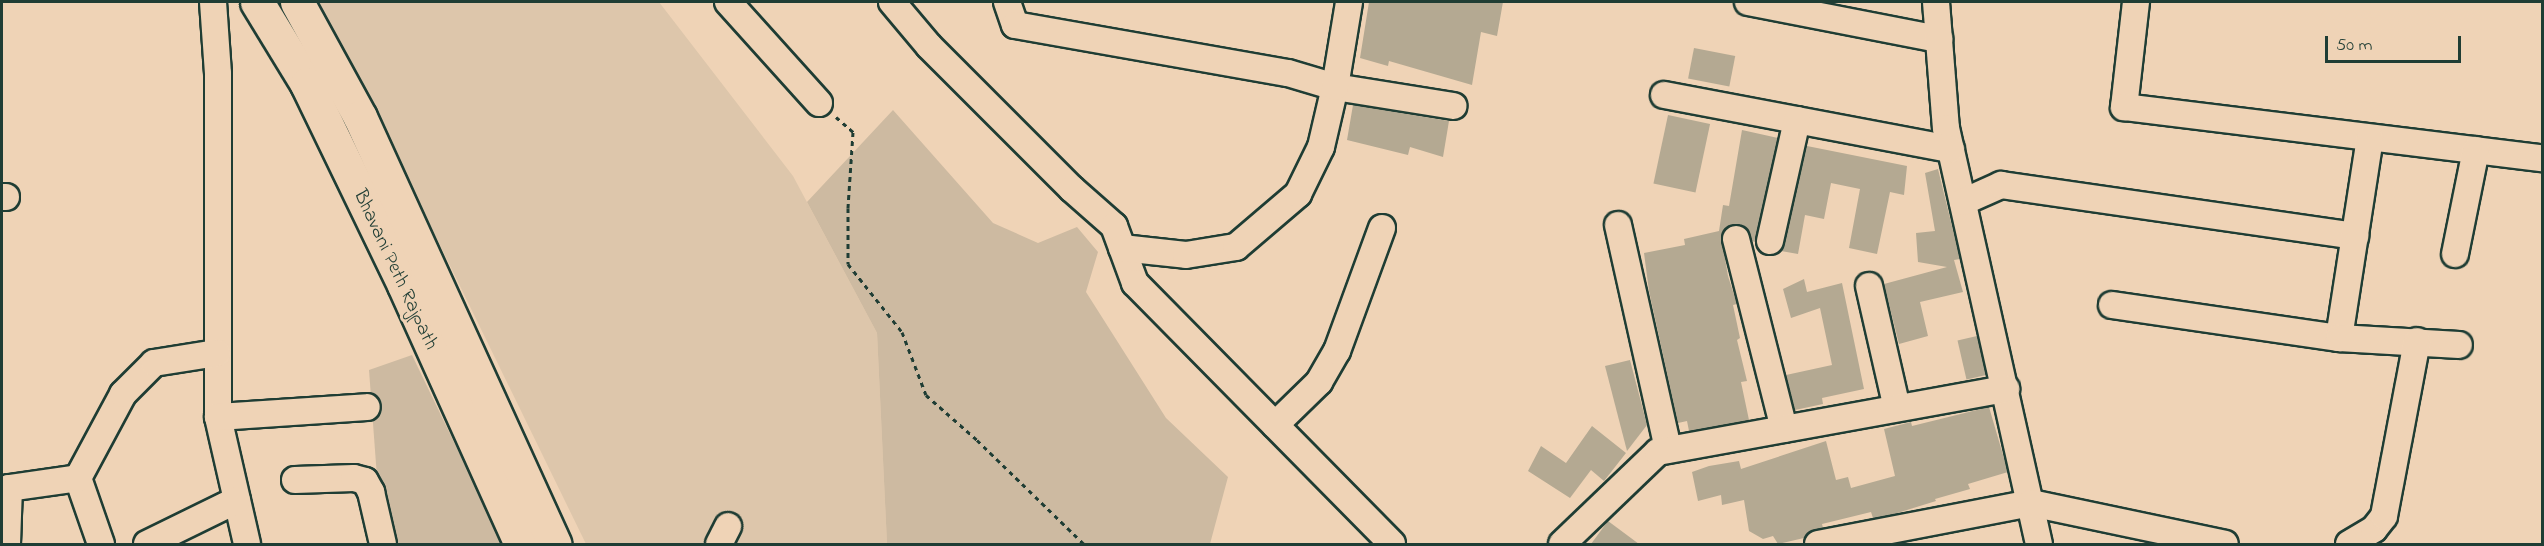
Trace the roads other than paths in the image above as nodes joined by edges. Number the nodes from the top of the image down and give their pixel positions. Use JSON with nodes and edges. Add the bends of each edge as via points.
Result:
{"nodes":[{"id":1,"x":213,"y":2,"type":"edge"},
{"id":2,"x":257,"y":2,"type":"edge"},
{"id":3,"x":297,"y":2,"type":"edge"},
{"id":4,"x":728,"y":2,"type":"edge"},
{"id":5,"x":892,"y":2,"type":"edge"},
{"id":6,"x":1007,"y":2,"type":"edge"},
{"id":7,"x":1349,"y":2,"type":"edge"},
{"id":8,"x":1748,"y":2,"type":"edge"},
{"id":9,"x":1936,"y":2,"type":"edge"},
{"id":10,"x":2136,"y":2,"type":"edge"},
{"id":11,"x":1939,"y":39,"type":"junction"},
{"id":12,"x":1335,"y":87,"type":"junction"},
{"id":13,"x":1664,"y":95,"type":"dead end"},
{"id":14,"x":819,"y":103,"type":"road end"},
{"id":15,"x":1453,"y":106,"type":"dead end"},
{"id":16,"x":1797,"y":120,"type":"junction"},
{"id":17,"x":2370,"y":138,"type":"junction"},
{"id":18,"x":1950,"y":148,"type":"junction"},
{"id":19,"x":2476,"y":150,"type":"junction"},
{"id":20,"x":2542,"y":158,"type":"edge"},
{"id":21,"x":1963,"y":202,"type":"junction"},
{"id":22,"x":383,"y":209,"type":"dead end"},
{"id":23,"x":1618,"y":225,"type":"dead end"},
{"id":24,"x":1382,"y":228,"type":"dead end"},
{"id":25,"x":2355,"y":236,"type":"junction"},
{"id":26,"x":1736,"y":239,"type":"dead end"},
{"id":27,"x":1770,"y":241,"type":"dead end"},
{"id":28,"x":1122,"y":248,"type":"junction"},
{"id":29,"x":2455,"y":254,"type":"dead end"},
{"id":30,"x":1869,"y":286,"type":"dead end"},
{"id":31,"x":2112,"y":305,"type":"dead end"},
{"id":32,"x":2339,"y":338,"type":"junction"},
{"id":33,"x":2417,"y":341,"type":"junction"},
{"id":34,"x":2459,"y":345,"type":"dead end"},
{"id":35,"x":217,"y":353,"type":"junction"},
{"id":36,"x":2006,"y":389,"type":"junction"},
{"id":37,"x":367,"y":407,"type":"dead end"},
{"id":38,"x":1897,"y":408,"type":"junction"},
{"id":39,"x":218,"y":417,"type":"junction"},
{"id":40,"x":1275,"y":425,"type":"junction"},
{"id":41,"x":1784,"y":429,"type":"junction"},
{"id":42,"x":1668,"y":450,"type":"junction"},
{"id":43,"x":78,"y":478,"type":"junction"},
{"id":44,"x":295,"y":480,"type":"dead end"},
{"id":45,"x":5,"y":489,"type":"edge"},
{"id":46,"x":237,"y":500,"type":"junction"},
{"id":47,"x":2031,"y":502,"type":"junction"},
{"id":48,"x":104,"y":543,"type":"edge"},
{"id":49,"x":7,"y":544,"type":"edge"},
{"id":50,"x":147,"y":544,"type":"edge"},
{"id":51,"x":247,"y":544,"type":"edge"},
{"id":52,"x":383,"y":544,"type":"edge"},
{"id":53,"x":521,"y":544,"type":"edge"},
{"id":54,"x":536,"y":544,"type":"edge"},
{"id":55,"x":555,"y":544,"type":"edge"},
{"id":56,"x":1392,"y":544,"type":"edge"},
{"id":57,"x":1562,"y":544,"type":"edge"},
{"id":58,"x":1818,"y":544,"type":"edge"},
{"id":59,"x":2039,"y":544,"type":"edge"},
{"id":60,"x":2225,"y":544,"type":"edge"},
{"id":61,"x":2349,"y":544,"type":"edge"}],
"edges":[{"from":1,"to":35,"type":"street","via":[[218,74]]},
{"from":2,"to":53,"type":"main road","name":"Bhavani Peth Rajpath","via":[[307,84],[404,285]]},
{"from":3,"to":55,"type":"main road","via":[[360,117]]},
{"from":4,"to":14,"type":"street"},
{"from":5,"to":28,"type":"street","via":[[929,46],[1114,226]]},
{"from":6,"to":12,"type":"street","via":[[1015,25],[1288,73]]},
{"from":7,"to":12,"type":"street"},
{"from":8,"to":11,"type":"street"},
{"from":9,"to":11,"type":"street"},
{"from":10,"to":17,"type":"street","via":[[2124,107]]},
{"from":11,"to":18,"type":"street"},
{"from":12,"to":15,"type":"street"},
{"from":12,"to":28,"type":"street","via":[[1321,147],[1298,194],[1236,248],[1186,255]]},
{"from":13,"to":16,"type":"street"},
{"from":16,"to":18,"type":"street"},
{"from":16,"to":27,"type":"street"},
{"from":17,"to":19,"type":"street"},
{"from":17,"to":25,"type":"street"},
{"from":18,"to":21,"type":"street"},
{"from":19,"to":20,"type":"street"},
{"from":19,"to":29,"type":"street"},
{"from":21,"to":25,"type":"street","via":[[2001,185]]},
{"from":21,"to":36,"type":"street"},
{"from":22,"to":54,"type":"main road"},
{"from":23,"to":42,"type":"street"},
{"from":24,"to":40,"type":"street","via":[[1337,351],[1319,381]]},
{"from":25,"to":32,"type":"street"},
{"from":26,"to":41,"type":"street"},
{"from":28,"to":40,"type":"street","via":[[1135,283]]},
{"from":30,"to":38,"type":"street"},
{"from":31,"to":32,"type":"street"},
{"from":32,"to":33,"type":"street"},
{"from":33,"to":34,"type":"street"},
{"from":33,"to":61,"type":"street","via":[[2384,516],[2374,529]]},
{"from":35,"to":39,"type":"street"},
{"from":35,"to":43,"type":"street","via":[[154,363],[123,394]]},
{"from":36,"to":38,"type":"street"},
{"from":36,"to":47,"type":"street"},
{"from":37,"to":39,"type":"street"},
{"from":38,"to":41,"type":"street"},
{"from":39,"to":46,"type":"street"},
{"from":40,"to":56,"type":"street"},
{"from":41,"to":42,"type":"street"},
{"from":42,"to":57,"type":"street","via":[[1658,452]]},
{"from":43,"to":45,"type":"street"},
{"from":43,"to":48,"type":"street"},
{"from":44,"to":52,"type":"street","via":[[365,481]]},
{"from":45,"to":49,"type":"street"},
{"from":46,"to":50,"type":"street"},
{"from":46,"to":51,"type":"street"},
{"from":47,"to":58,"type":"street"},
{"from":47,"to":59,"type":"street"},
{"from":47,"to":60,"type":"street"}]}
